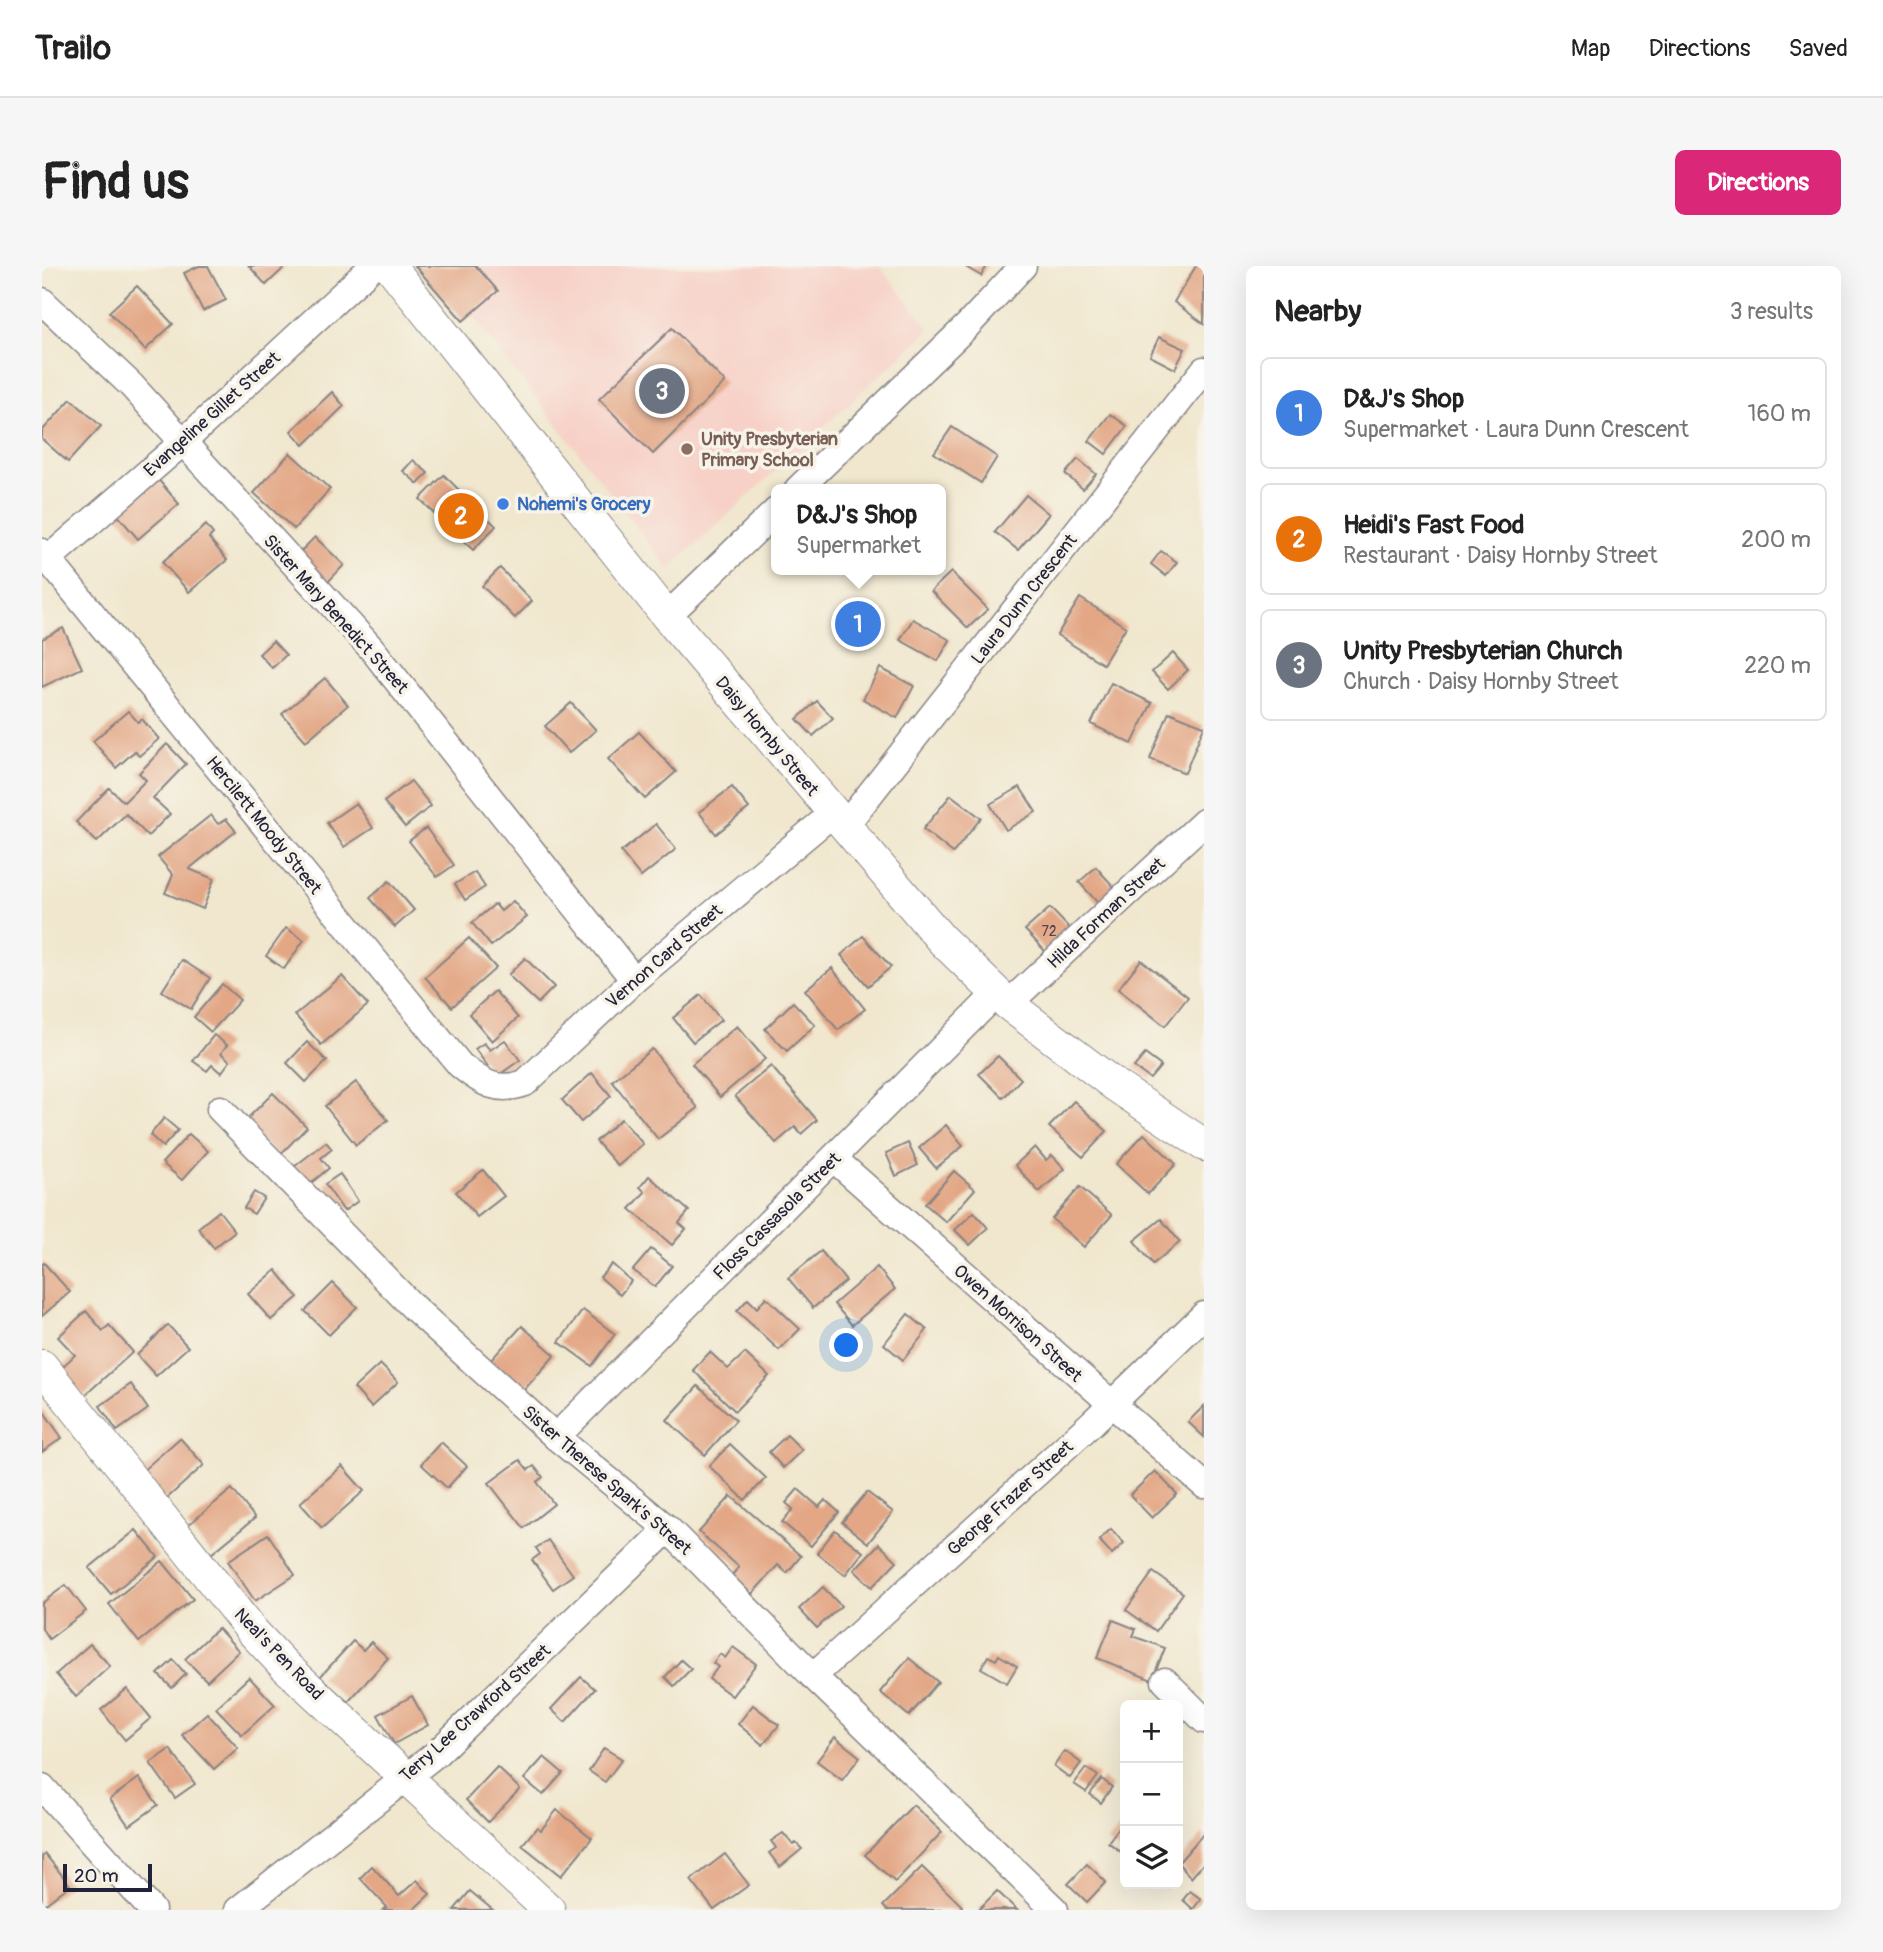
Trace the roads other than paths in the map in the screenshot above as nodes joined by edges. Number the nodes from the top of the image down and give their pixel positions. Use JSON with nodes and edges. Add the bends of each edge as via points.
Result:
{"nodes":[{"id":1,"x":373,"y":266,"type":"edge"},
{"id":2,"x":390,"y":266,"type":"edge"},
{"id":3,"x":1024,"y":266,"type":"edge"},
{"id":4,"x":42,"y":301,"type":"edge"},
{"id":5,"x":1204,"y":370,"type":"edge"},
{"id":6,"x":182,"y":443,"type":"junction"},
{"id":7,"x":803,"y":484,"type":"edge"},
{"id":8,"x":771,"y":515,"type":"edge"},
{"id":9,"x":45,"y":556,"type":"edge"},
{"id":10,"x":667,"y":616,"type":"junction"},
{"id":11,"x":838,"y":821,"type":"junction"},
{"id":12,"x":1202,"y":828,"type":"edge"},
{"id":13,"x":634,"y":980,"type":"junction"},
{"id":14,"x":1002,"y":999,"type":"junction"},
{"id":15,"x":494,"y":1089,"type":"joint"},
{"id":16,"x":220,"y":1109,"type":"dead end"},
{"id":17,"x":1204,"y":1144,"type":"edge"},
{"id":18,"x":834,"y":1159,"type":"junction"},
{"id":19,"x":1204,"y":1315,"type":"edge"},
{"id":20,"x":42,"y":1366,"type":"edge"},
{"id":21,"x":1111,"y":1406,"type":"junction"},
{"id":22,"x":555,"y":1437,"type":"junction"},
{"id":23,"x":1204,"y":1485,"type":"edge"},
{"id":24,"x":668,"y":1529,"type":"junction"},
{"id":25,"x":813,"y":1676,"type":"junction"},
{"id":26,"x":1165,"y":1681,"type":"dead end"},
{"id":27,"x":1204,"y":1720,"type":"edge"},
{"id":28,"x":407,"y":1777,"type":"junction"},
{"id":29,"x":42,"y":1787,"type":"edge"},
{"id":30,"x":152,"y":1910,"type":"edge"},
{"id":31,"x":238,"y":1910,"type":"edge"},
{"id":32,"x":549,"y":1910,"type":"edge"},
{"id":33,"x":1055,"y":1910,"type":"edge"}],
"edges":[{"from":1,"to":6,"type":"street","name":"Evangeline Gillet Street"},
{"from":2,"to":10,"type":"street","name":"Daisy Hornby Street"},
{"from":3,"to":7,"type":"street"},
{"from":4,"to":6,"type":"street","name":"Sister Mary Benedict Street","via":[[131,385]]},
{"from":5,"to":11,"type":"street","name":"Laura Dunn Crescent"},
{"from":6,"to":9,"type":"street","name":"Evangeline Gillet Street"},
{"from":6,"to":13,"type":"street","name":"Sister Mary Benedict Street","via":[[372,649]]},
{"from":8,"to":10,"type":"street"},
{"from":9,"to":15,"type":"street","name":"Hercilett Moody Street","via":[[460,1065]]},
{"from":10,"to":11,"type":"street","name":"Daisy Hornby Street"},
{"from":11,"to":13,"type":"street","name":"Vernon Card Street"},
{"from":11,"to":14,"type":"street","name":"Daisy Hornby Street","via":[[941,939]]},
{"from":12,"to":14,"type":"street","name":"Hilda Forman Street"},
{"from":13,"to":15,"type":"street","name":"Vernon Card Street","via":[[526,1083]]},
{"from":14,"to":17,"type":"street","name":"Daisy Hornby Street","via":[[1115,1086]]},
{"from":14,"to":18,"type":"street","name":"Floss Cassasola Street"},
{"from":16,"to":22,"type":"street","name":"Sister Therese Spark's Street","via":[[414,1308]]},
{"from":18,"to":21,"type":"street","name":"Owen Morrison Street"},
{"from":18,"to":22,"type":"street","name":"Floss Cassasola Street"},
{"from":19,"to":21,"type":"street","name":"George Frazer Street"},
{"from":20,"to":28,"type":"street","name":"Neal's Pen Road","via":[[252,1631]]},
{"from":21,"to":23,"type":"street","name":"Owen Morrison Street"},
{"from":21,"to":25,"type":"street","name":"George Frazer Street"},
{"from":22,"to":24,"type":"street","name":"Sister Therese Spark's Street"},
{"from":24,"to":25,"type":"street","name":"Sister Therese Spark's Street"},
{"from":24,"to":28,"type":"street","name":"Terry Lee Crawford Street"},
{"from":25,"to":33,"type":"street","name":"Sister Therese Spark's Street"},
{"from":26,"to":27,"type":"street"},
{"from":28,"to":31,"type":"street","name":"Terry Lee Crawford Street"},
{"from":28,"to":32,"type":"street","name":"Neal's Pen Road"},
{"from":29,"to":30,"type":"street"}]}
